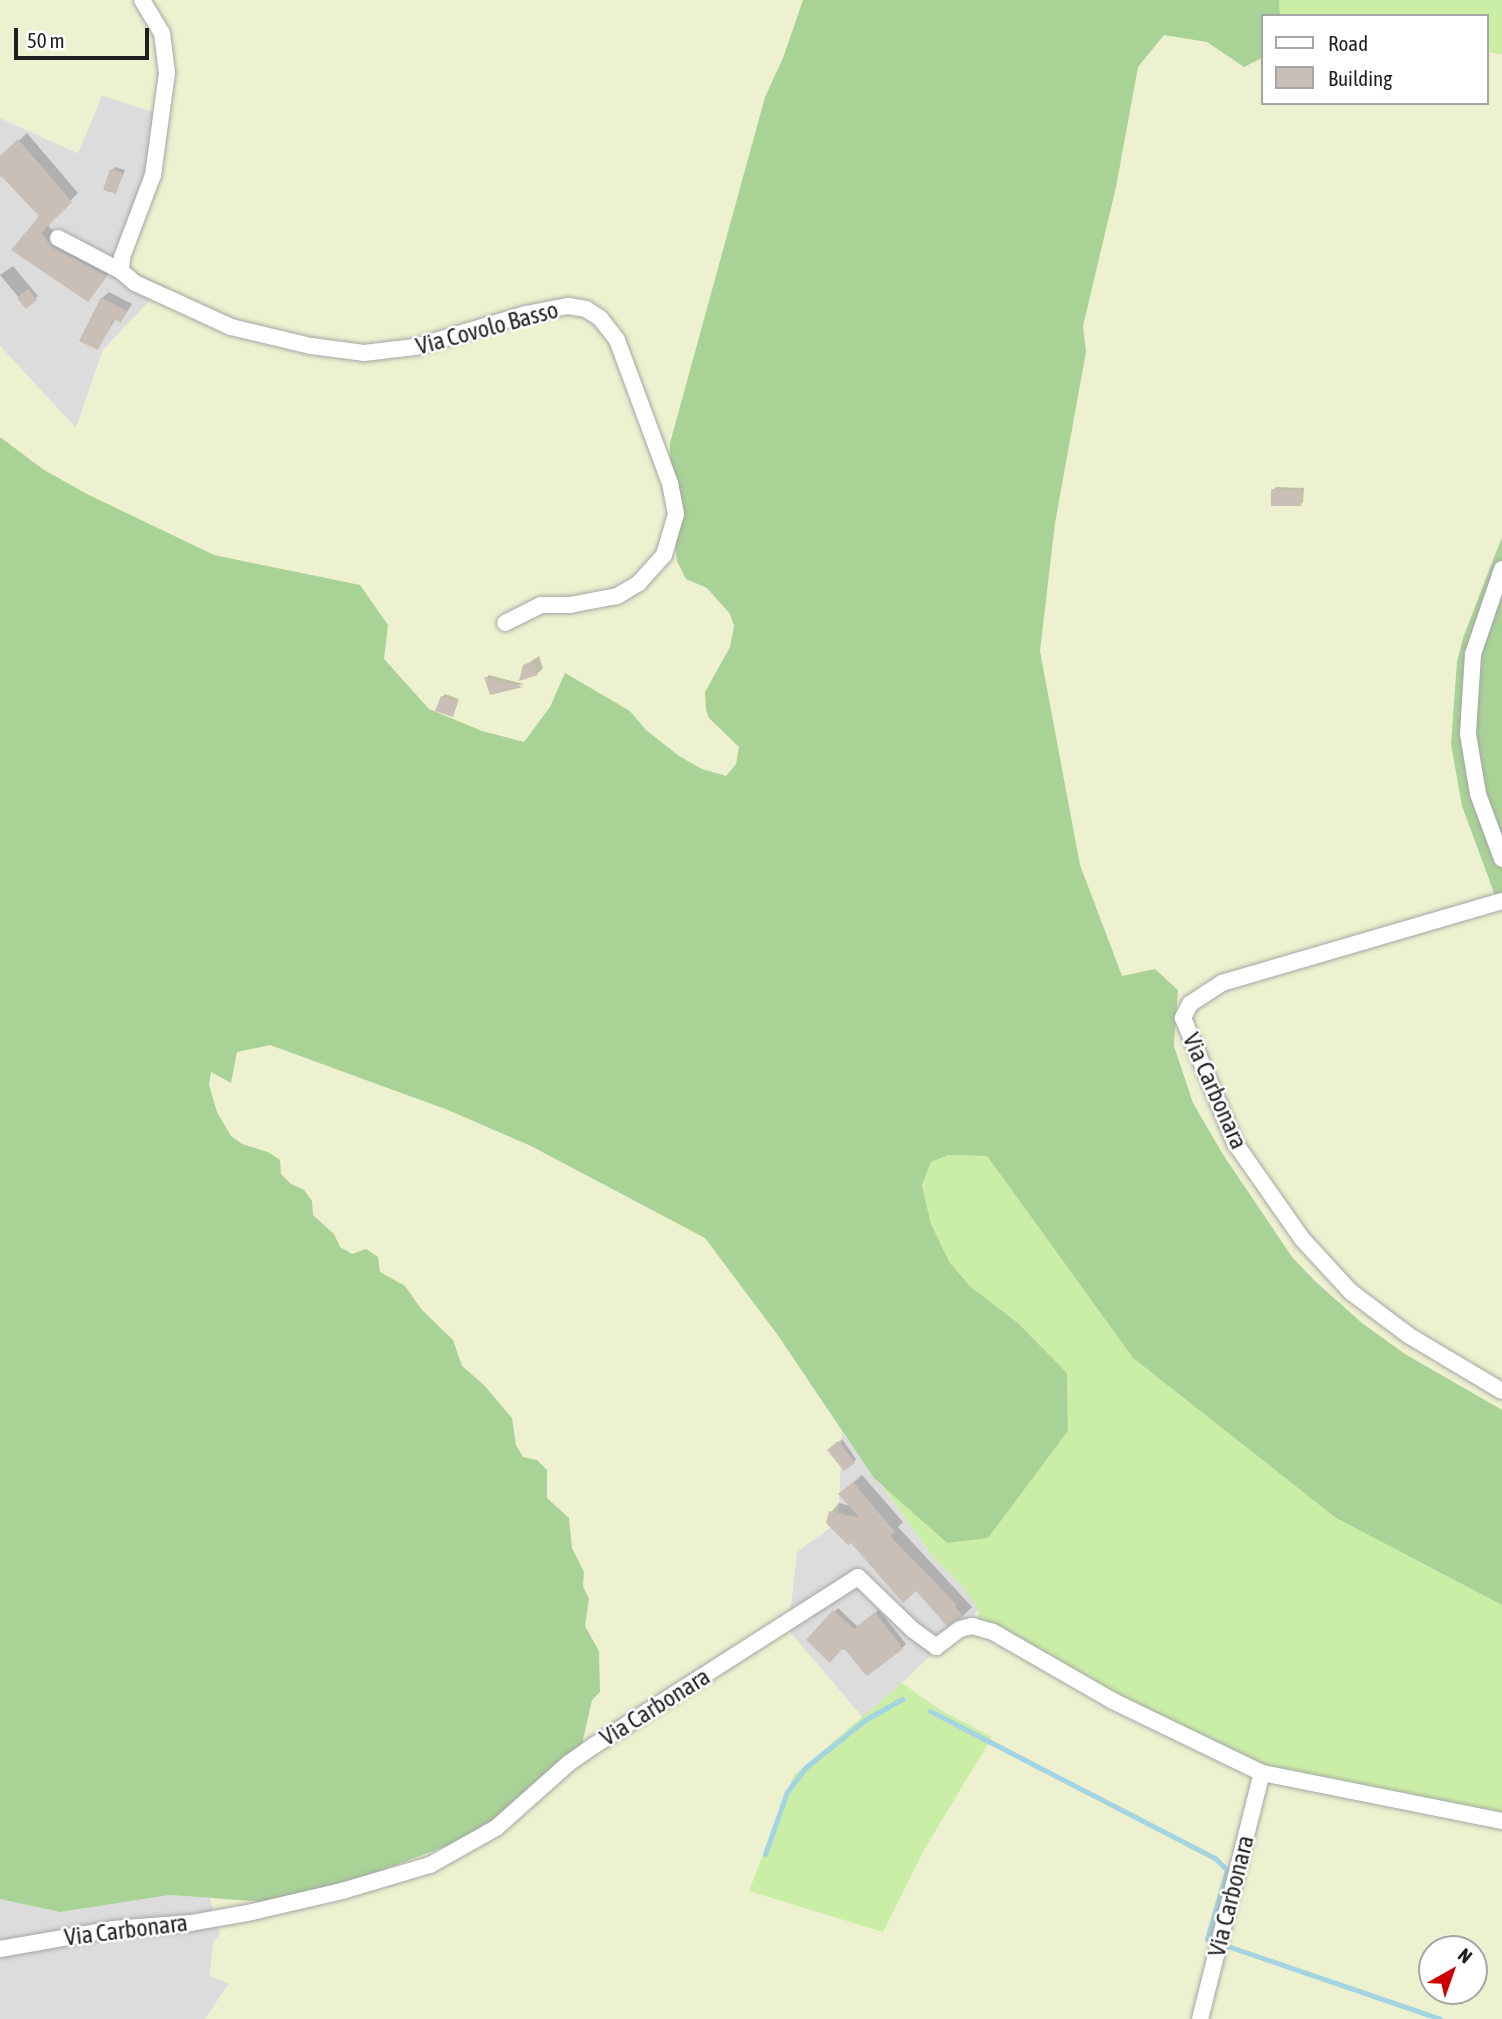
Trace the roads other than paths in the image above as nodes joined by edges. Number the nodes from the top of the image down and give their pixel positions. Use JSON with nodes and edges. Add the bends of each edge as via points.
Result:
{"nodes":[{"id":1,"x":142,"y":0,"type":"edge"},
{"id":2,"x":58,"y":237,"type":"dead end"},
{"id":3,"x":121,"y":271,"type":"junction"},
{"id":4,"x":1502,"y":569,"type":"edge"},
{"id":5,"x":505,"y":623,"type":"dead end"},
{"id":6,"x":1502,"y":859,"type":"edge"},
{"id":7,"x":1502,"y":901,"type":"edge"},
{"id":8,"x":1502,"y":1391,"type":"edge"},
{"id":9,"x":1262,"y":1773,"type":"junction"},
{"id":10,"x":1502,"y":1821,"type":"edge"},
{"id":11,"x":0,"y":1949,"type":"edge"},
{"id":12,"x":1200,"y":2019,"type":"edge"}],
"edges":[{"from":1,"to":3,"type":"street","via":[[163,33],[167,73],[153,175]]},
{"from":2,"to":3,"type":"street","name":"Via Covolo Basso"},
{"from":3,"to":5,"type":"street","name":"Via Covolo Basso","via":[[135,283],[231,327],[364,353],[415,347],[557,307],[586,309],[600,318],[622,350],[670,483],[676,514],[664,555],[639,583],[617,596],[589,603],[541,604]]},
{"from":4,"to":6,"type":"street","via":[[1473,654],[1468,734],[1478,794]]},
{"from":7,"to":8,"type":"street","name":"Via Carbonara","via":[[1222,983],[1190,1004],[1183,1018],[1236,1143],[1303,1240],[1351,1292],[1408,1335]]},
{"from":9,"to":10,"type":"street","name":"Via Carbonara"},
{"from":9,"to":11,"type":"street","name":"Via Carbonara","via":[[1113,1701],[993,1632],[972,1626],[960,1629],[936,1647],[858,1577],[595,1745],[496,1828],[429,1865],[252,1912]]},
{"from":9,"to":12,"type":"street","name":"Via Carbonara"}]}
